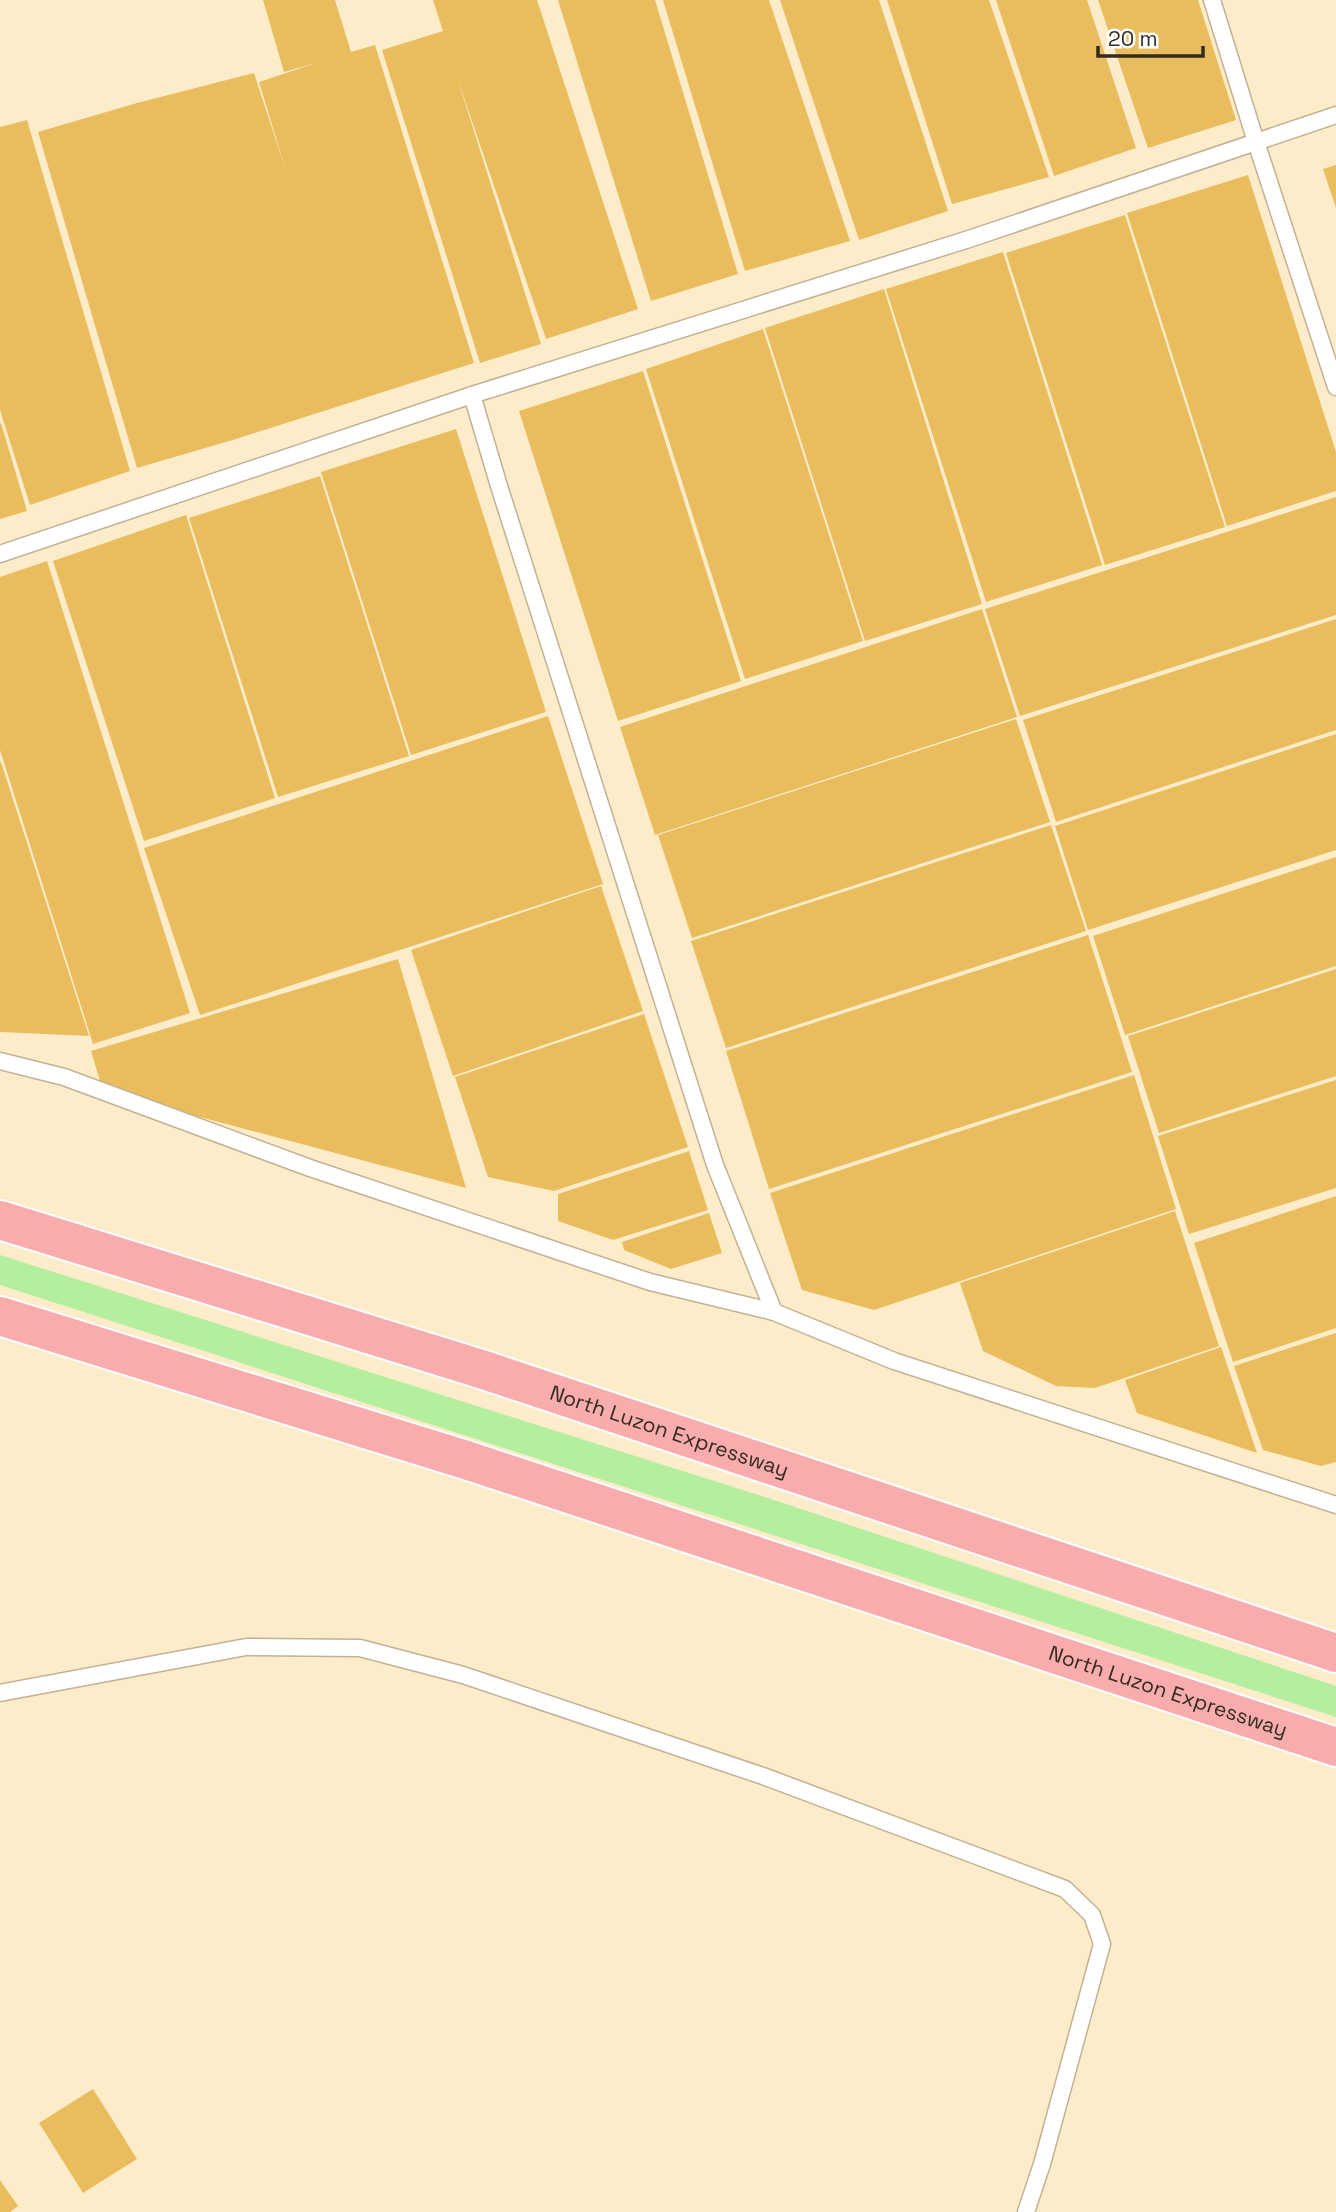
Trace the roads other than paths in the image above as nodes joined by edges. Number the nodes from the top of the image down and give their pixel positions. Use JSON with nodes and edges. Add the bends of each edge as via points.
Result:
{"nodes":[{"id":1,"x":1212,"y":0,"type":"edge"},
{"id":2,"x":1336,"y":115,"type":"edge"},
{"id":3,"x":1256,"y":142,"type":"junction"},
{"id":4,"x":1336,"y":387,"type":"edge"},
{"id":5,"x":472,"y":395,"type":"junction"},
{"id":6,"x":0,"y":554,"type":"edge"},
{"id":7,"x":0,"y":1061,"type":"edge"},
{"id":8,"x":0,"y":1220,"type":"edge"},
{"id":9,"x":774,"y":1312,"type":"junction"},
{"id":10,"x":0,"y":1316,"type":"edge"},
{"id":11,"x":1336,"y":1505,"type":"edge"},
{"id":12,"x":1336,"y":1653,"type":"edge"},
{"id":13,"x":0,"y":1693,"type":"edge"},
{"id":14,"x":1336,"y":1747,"type":"edge"},
{"id":15,"x":1026,"y":2212,"type":"edge"}],
"edges":[{"from":1,"to":3,"type":"lane"},
{"from":2,"to":3,"type":"lane"},
{"from":3,"to":4,"type":"lane"},
{"from":3,"to":5,"type":"lane","via":[[956,244]]},
{"from":5,"to":6,"type":"lane"},
{"from":5,"to":9,"type":"lane","via":[[715,1165]]},
{"from":7,"to":9,"type":"lane","via":[[64,1077],[310,1168],[650,1282]]},
{"from":8,"to":12,"type":"highway","name":"North Luzon Expressway","via":[[484,1370]]},
{"from":9,"to":11,"type":"lane","via":[[894,1361]]},
{"from":10,"to":14,"type":"highway","name":"North Luzon Expressway","via":[[466,1460]]},
{"from":13,"to":15,"type":"lane","via":[[246,1647],[360,1648],[463,1675],[763,1776],[1065,1889],[1092,1915],[1102,1944]]}]}
